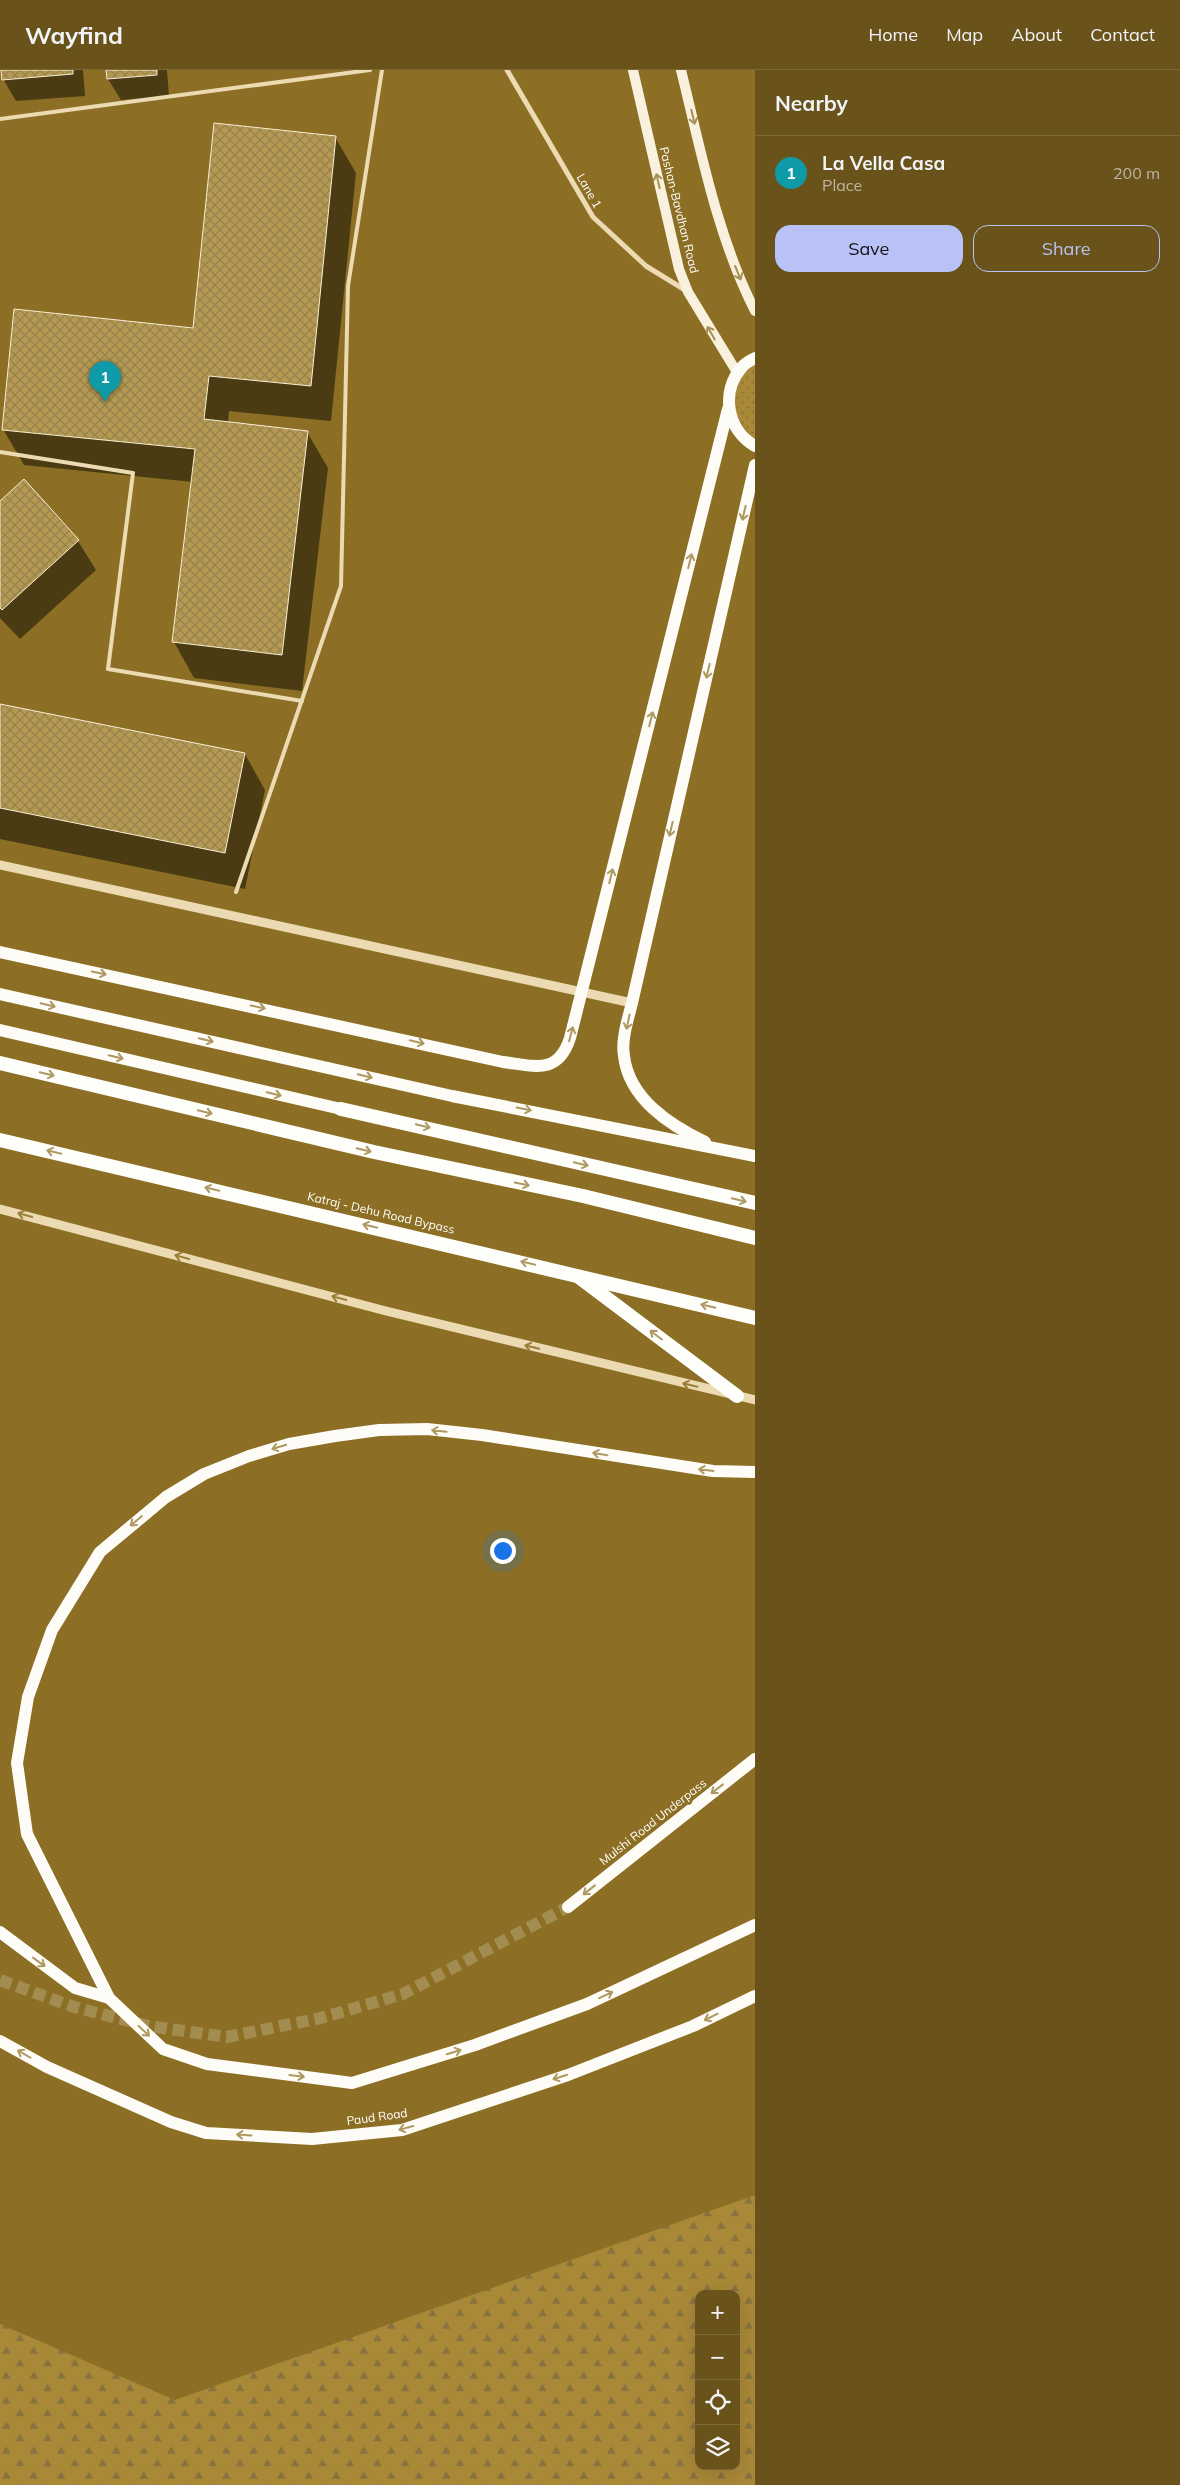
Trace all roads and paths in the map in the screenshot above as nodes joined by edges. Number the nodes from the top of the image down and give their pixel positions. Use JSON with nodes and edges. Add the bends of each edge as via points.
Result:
{"nodes":[{"id":1,"x":370,"y":70,"type":"edge"},
{"id":2,"x":382,"y":70,"type":"edge"},
{"id":3,"x":507,"y":70,"type":"edge"},
{"id":4,"x":633,"y":70,"type":"edge"},
{"id":5,"x":681,"y":70,"type":"edge"},
{"id":6,"x":0,"y":119,"type":"edge"},
{"id":7,"x":688,"y":292,"type":"junction"},
{"id":8,"x":755,"y":311,"type":"edge"},
{"id":9,"x":755,"y":358,"type":"edge"},
{"id":10,"x":738,"y":374,"type":"junction"},
{"id":11,"x":728,"y":409,"type":"junction"},
{"id":12,"x":755,"y":446,"type":"edge"},
{"id":13,"x":0,"y":452,"type":"edge"},
{"id":14,"x":755,"y":465,"type":"edge"},
{"id":15,"x":302,"y":701,"type":"junction"},
{"id":16,"x":0,"y":866,"type":"edge"},
{"id":17,"x":236,"y":892,"type":"dead end"},
{"id":18,"x":0,"y":952,"type":"edge"},
{"id":19,"x":582,"y":993,"type":"junction"},
{"id":20,"x":0,"y":994,"type":"edge"},
{"id":21,"x":632,"y":1003,"type":"junction"},
{"id":22,"x":0,"y":1030,"type":"edge"},
{"id":23,"x":0,"y":1063,"type":"edge"},
{"id":24,"x":341,"y":1109,"type":"joint"},
{"id":25,"x":0,"y":1140,"type":"edge"},
{"id":26,"x":724,"y":1152,"type":"junction"},
{"id":27,"x":755,"y":1156,"type":"edge"},
{"id":28,"x":755,"y":1203,"type":"edge"},
{"id":29,"x":0,"y":1209,"type":"edge"},
{"id":30,"x":755,"y":1238,"type":"edge"},
{"id":31,"x":576,"y":1274,"type":"junction"},
{"id":32,"x":755,"y":1318,"type":"edge"},
{"id":33,"x":737,"y":1396,"type":"junction"},
{"id":34,"x":755,"y":1400,"type":"edge"},
{"id":35,"x":755,"y":1472,"type":"edge"},
{"id":36,"x":755,"y":1759,"type":"edge"},
{"id":37,"x":568,"y":1907,"type":"tunnel mouth"},
{"id":38,"x":755,"y":1925,"type":"edge"},
{"id":39,"x":0,"y":1932,"type":"edge"},
{"id":40,"x":755,"y":1996,"type":"edge"},
{"id":41,"x":109,"y":1998,"type":"junction"},
{"id":42,"x":0,"y":2040,"type":"edge"}],
"edges":[{"from":1,"to":6,"type":"lane"},
{"from":2,"to":15,"type":"lane","via":[[348,286],[341,586]]},
{"from":3,"to":7,"type":"street","name":"Lane 1","via":[[592,217],[646,266]]},
{"from":7,"to":4,"type":"main road","name":"Pashan-Bavdhan Road","one_way":true,"via":[[679,269]]},
{"from":5,"to":8,"type":"main road","one_way":true,"via":[[732,256]]},
{"from":10,"to":7,"type":"main road","name":"Pashan-Bavdhan Road","one_way":true},
{"from":9,"to":10,"type":"main road","via":[[742,366]]},
{"from":10,"to":11,"type":"main road","via":[[730,386]]},
{"from":11,"to":12,"type":"main road","via":[[737,430]]},
{"from":19,"to":11,"type":"main road","one_way":true},
{"from":13,"to":15,"type":"lane","via":[[133,473],[108,669]]},
{"from":14,"to":21,"type":"main road","one_way":true},
{"from":15,"to":17,"type":"lane"},
{"from":16,"to":19,"type":"street"},
{"from":18,"to":19,"type":"main road","one_way":true,"via":[[504,1062],[541,1067],[558,1062],[566,1050]]},
{"from":19,"to":21,"type":"street"},
{"from":20,"to":26,"type":"main road","one_way":true,"via":[[452,1096]]},
{"from":21,"to":26,"type":"main road","one_way":true,"via":[[623,1056],[630,1080],[657,1114],[681,1131]]},
{"from":22,"to":24,"type":"main road","one_way":true},
{"from":23,"to":30,"type":"highway","one_way":true},
{"from":24,"to":28,"type":"highway","one_way":true},
{"from":31,"to":25,"type":"highway","name":"Katraj - Dehu Road Bypass","one_way":true},
{"from":26,"to":27,"type":"main road"},
{"from":33,"to":29,"type":"street","one_way":true,"via":[[386,1311]]},
{"from":32,"to":31,"type":"highway","name":"Katraj - Dehu Road Bypass","one_way":true},
{"from":33,"to":31,"type":"highway","one_way":true},
{"from":33,"to":34,"type":"street"},
{"from":35,"to":41,"type":"main road","one_way":true,"via":[[713,1471],[482,1435],[379,1430],[289,1444],[249,1456],[204,1474],[166,1497],[100,1552],[52,1630],[28,1697],[17,1762],[27,1834]]},
{"from":36,"to":37,"type":"main road","name":"Mulshi Road Underpass","one_way":true},
{"from":41,"to":38,"type":"main road","one_way":true,"via":[[163,2049],[198,2061],[352,2083],[475,2045],[587,2004]]},
{"from":39,"to":41,"type":"main road","one_way":true,"via":[[75,1988]]},
{"from":40,"to":42,"type":"main road","name":"Paud Road","one_way":true,"via":[[693,2026],[568,2075],[402,2130],[312,2139],[206,2132],[171,2122],[47,2067]]}]}
